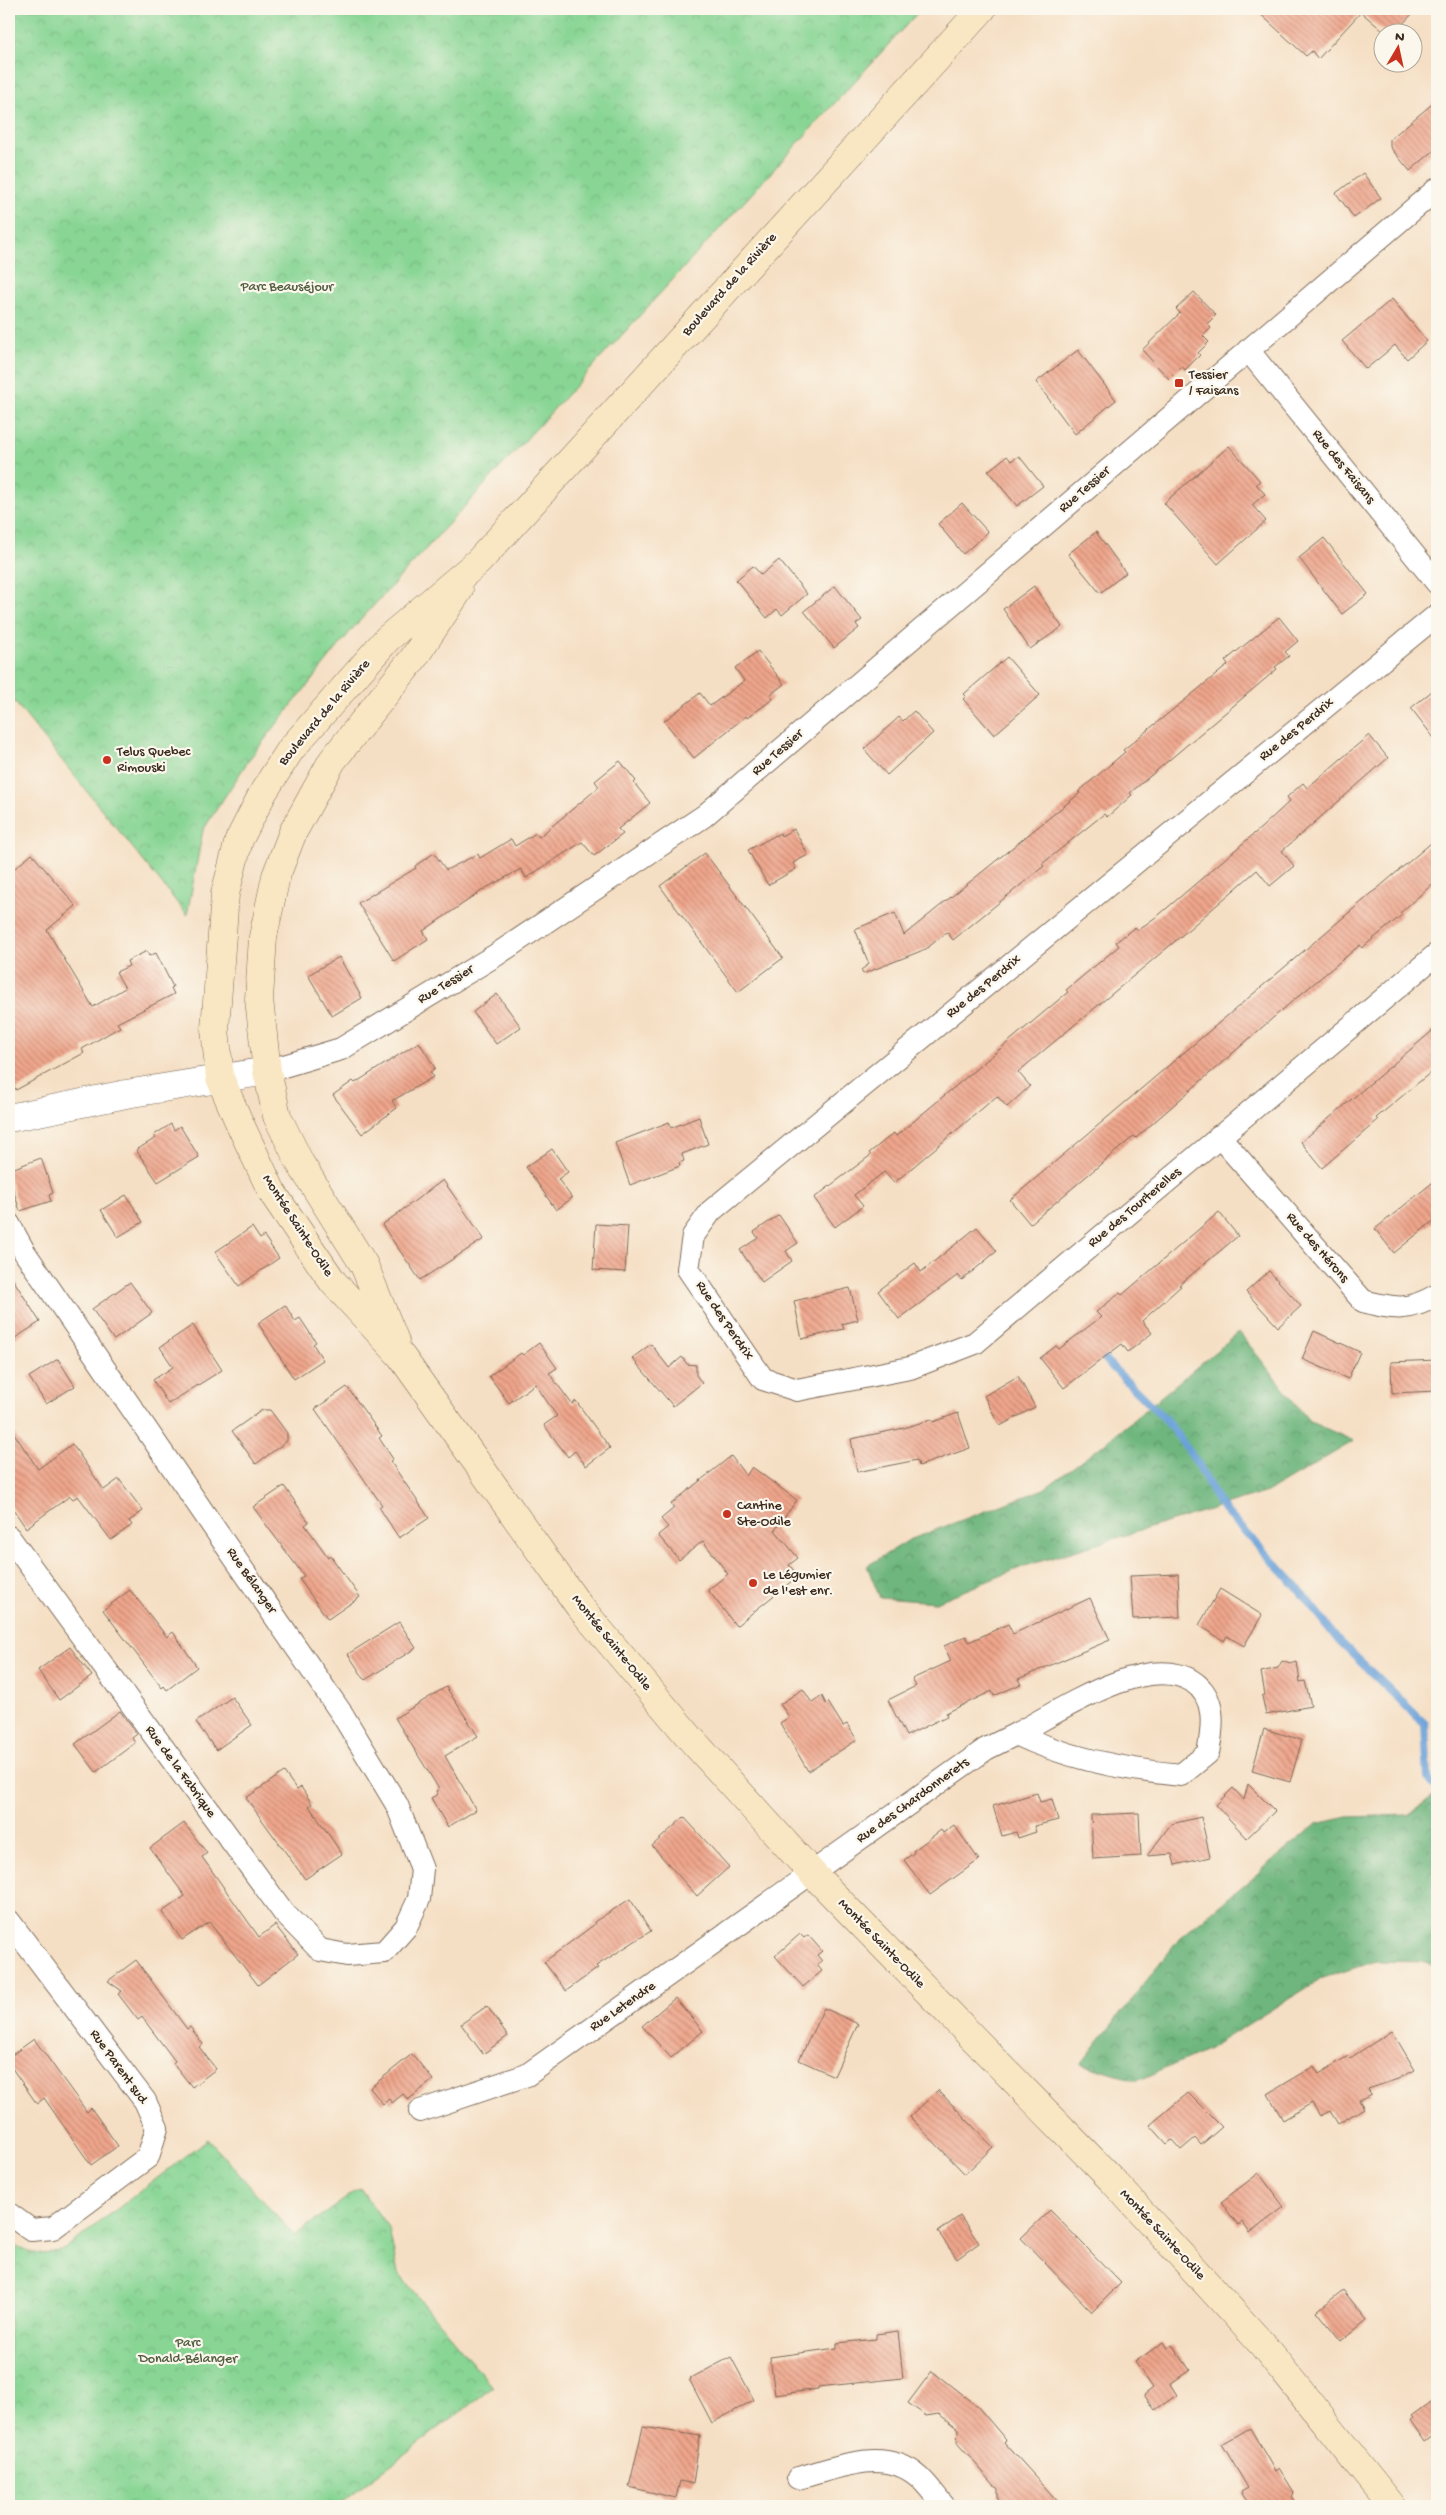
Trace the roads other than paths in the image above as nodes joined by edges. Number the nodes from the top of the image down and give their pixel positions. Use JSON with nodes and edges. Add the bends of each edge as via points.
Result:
{"nodes":[{"id":1,"x":982,"y":9,"type":"edge"},
{"id":2,"x":1437,"y":189,"type":"edge"},
{"id":3,"x":1248,"y":350,"type":"junction"},
{"id":4,"x":478,"y":562,"type":"junction"},
{"id":5,"x":1437,"y":583,"type":"edge"},
{"id":6,"x":1437,"y":615,"type":"edge"},
{"id":7,"x":1437,"y":954,"type":"edge"},
{"id":8,"x":267,"y":1071,"type":"junction"},
{"id":9,"x":220,"y":1078,"type":"junction"},
{"id":10,"x":9,"y":1118,"type":"edge"},
{"id":11,"x":1220,"y":1136,"type":"junction"},
{"id":12,"x":9,"y":1224,"type":"edge"},
{"id":13,"x":1437,"y":1295,"type":"edge"},
{"id":14,"x":401,"y":1356,"type":"junction"},
{"id":15,"x":797,"y":1390,"type":"joint"},
{"id":16,"x":9,"y":1537,"type":"edge"},
{"id":17,"x":1016,"y":1734,"type":"junction"},
{"id":18,"x":812,"y":1873,"type":"junction"},
{"id":19,"x":9,"y":1922,"type":"edge"},
{"id":20,"x":384,"y":1952,"type":"joint"},
{"id":21,"x":420,"y":2111,"type":"dead end"},
{"id":22,"x":9,"y":2214,"type":"edge"},
{"id":23,"x":798,"y":2478,"type":"dead end"},
{"id":24,"x":944,"y":2506,"type":"edge"},
{"id":25,"x":1392,"y":2506,"type":"edge"}],
"edges":[{"from":1,"to":4,"type":"main road","name":"Boulevard de la Rivière"},
{"from":2,"to":3,"type":"street","name":"Rue Tessier"},
{"from":3,"to":5,"type":"street","name":"Rue des Faisans"},
{"from":3,"to":8,"type":"street","name":"Rue Tessier","via":[[704,816],[496,955],[341,1049]]},
{"from":4,"to":8,"type":"main road","name":"Boulevard de la Rivière","via":[[413,659],[332,761],[293,832],[276,876],[263,938],[259,999]]},
{"from":4,"to":9,"type":"main road","name":"Boulevard de la Rivière","via":[[387,639],[291,749],[264,791],[239,840],[225,894],[216,1029]]},
{"from":6,"to":15,"type":"street","name":"Rue des Perdrix","via":[[711,1211],[693,1236],[688,1269],[763,1379]]},
{"from":7,"to":11,"type":"street","name":"Rue des Tourterelles"},
{"from":8,"to":9,"type":"street","name":"Rue Tessier"},
{"from":8,"to":14,"type":"main road","name":"Montée Sainte-Odile","via":[[277,1116],[300,1163],[364,1265]]},
{"from":9,"to":10,"type":"street","name":"Rue Tessier"},
{"from":9,"to":14,"type":"main road","name":"Montée Sainte-Odile","via":[[272,1192],[333,1282]]},
{"from":11,"to":13,"type":"street","name":"Rue des Hérons","via":[[1363,1301],[1392,1309],[1420,1305]]},
{"from":11,"to":15,"type":"street","name":"Rue des Tourterelles","via":[[975,1343],[910,1368]]},
{"from":12,"to":20,"type":"street","name":"Rue Bélanger","via":[[25,1253],[342,1714],[396,1804],[422,1869],[419,1899],[406,1927]]},
{"from":14,"to":18,"type":"main road","name":"Montée Sainte-Odile","via":[[579,1606],[691,1739]]},
{"from":16,"to":20,"type":"street","name":"Rue de la Fabrique","via":[[284,1914],[320,1950],[347,1955]]},
{"from":17,"to":17,"type":"street","name":"Rue des Chardonnerets","via":[[1044,1747],[1140,1772],[1181,1775],[1208,1753],[1213,1727],[1210,1702],[1203,1688],[1184,1676],[1146,1673],[1080,1698]]},
{"from":17,"to":18,"type":"street","name":"Rue des Chardonnerets","via":[[986,1749]]},
{"from":18,"to":21,"type":"street","name":"Rue Letendre","via":[[527,2075]]},
{"from":18,"to":25,"type":"main road","name":"Montée Sainte-Odile","via":[[1113,2181],[1223,2301],[1262,2344]]},
{"from":19,"to":22,"type":"street","name":"Rue Parent sud","via":[[145,2101],[157,2128],[148,2157],[52,2228],[31,2230]]},
{"from":23,"to":24,"type":"street","via":[[873,2459],[890,2461],[919,2477]]}]}
